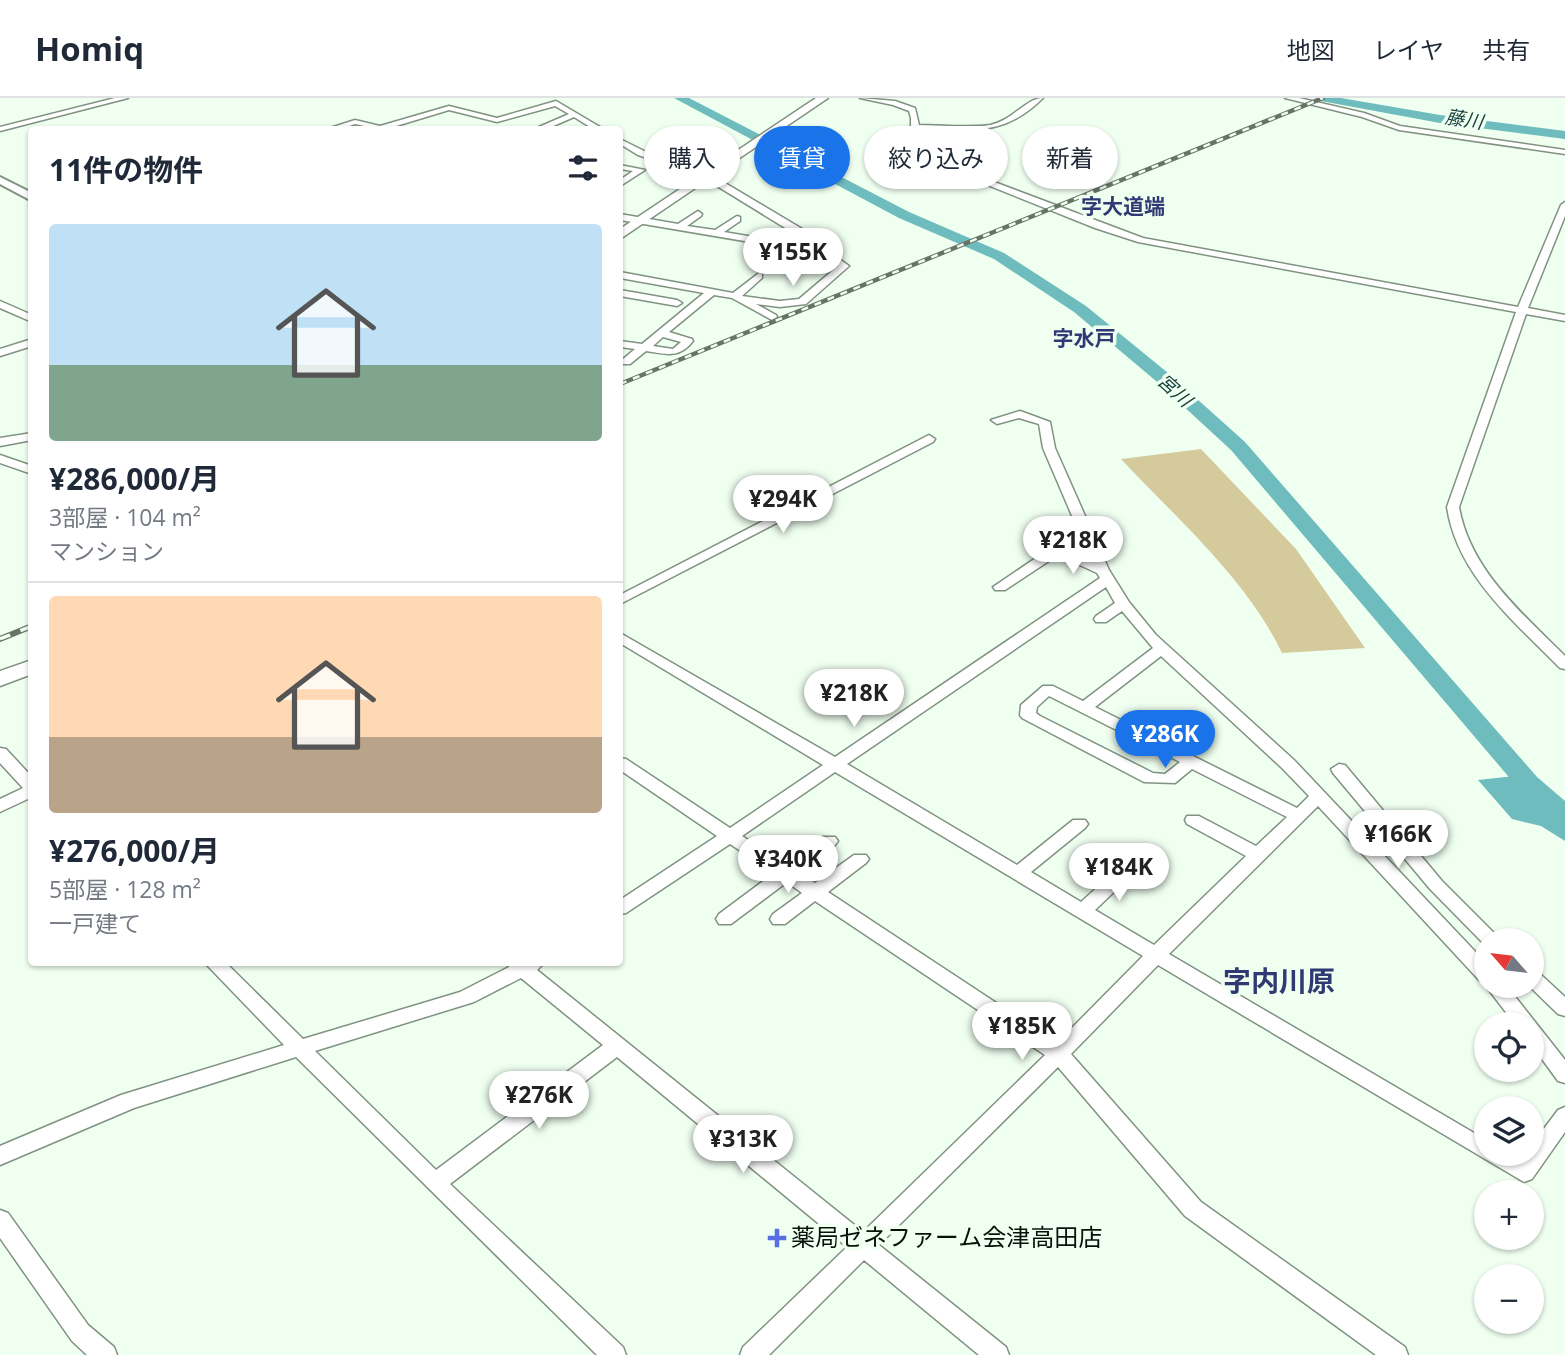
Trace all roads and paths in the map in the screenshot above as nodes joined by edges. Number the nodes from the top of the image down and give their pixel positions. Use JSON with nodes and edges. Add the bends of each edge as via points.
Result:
{"nodes":[{"id":1,"x":124,"y":98,"type":"edge"},
{"id":2,"x":823,"y":98,"type":"edge"},
{"id":3,"x":864,"y":98,"type":"edge"},
{"id":4,"x":1039,"y":98,"type":"edge"},
{"id":5,"x":1289,"y":98,"type":"edge"},
{"id":6,"x":576,"y":114,"type":"junction"},
{"id":7,"x":399,"y":122,"type":"junction"},
{"id":8,"x":342,"y":126,"type":"edge"},
{"id":9,"x":370,"y":126,"type":"edge"},
{"id":10,"x":385,"y":126,"type":"edge"},
{"id":11,"x":408,"y":126,"type":"edge"},
{"id":12,"x":546,"y":126,"type":"edge"},
{"id":13,"x":595,"y":126,"type":"edge"},
{"id":14,"x":914,"y":126,"type":"edge"},
{"id":15,"x":991,"y":126,"type":"edge"},
{"id":16,"x":0,"y":129,"type":"edge"},
{"id":17,"x":623,"y":145,"type":"edge"},
{"id":18,"x":1565,"y":152,"type":"edge"},
{"id":19,"x":740,"y":154,"type":"edge"},
{"id":20,"x":644,"y":156,"type":"edge"},
{"id":21,"x":623,"y":167,"type":"edge"},
{"id":22,"x":0,"y":180,"type":"edge"},
{"id":23,"x":623,"y":181,"type":"edge"},
{"id":24,"x":687,"y":189,"type":"edge"},
{"id":25,"x":729,"y":189,"type":"edge"},
{"id":26,"x":1003,"y":189,"type":"edge"},
{"id":27,"x":28,"y":196,"type":"edge"},
{"id":28,"x":1565,"y":205,"type":"edge"},
{"id":29,"x":698,"y":214,"type":"dead end"},
{"id":30,"x":623,"y":217,"type":"edge"},
{"id":31,"x":737,"y":219,"type":"dead end"},
{"id":32,"x":640,"y":220,"type":"junction"},
{"id":33,"x":782,"y":220,"type":"junction"},
{"id":34,"x":1562,"y":224,"type":"edge"},
{"id":35,"x":680,"y":227,"type":"junction"},
{"id":36,"x":623,"y":232,"type":"edge"},
{"id":37,"x":717,"y":233,"type":"junction"},
{"id":38,"x":755,"y":240,"type":"junction"},
{"id":39,"x":824,"y":252,"type":"junction"},
{"id":40,"x":623,"y":276,"type":"edge"},
{"id":41,"x":759,"y":276,"type":"dead end"},
{"id":42,"x":712,"y":292,"type":"junction"},
{"id":43,"x":623,"y":294,"type":"edge"},
{"id":44,"x":739,"y":298,"type":"junction"},
{"id":45,"x":677,"y":303,"type":"dead end"},
{"id":46,"x":0,"y":304,"type":"edge"},
{"id":47,"x":1522,"y":310,"type":"junction"},
{"id":48,"x":28,"y":317,"type":"edge"},
{"id":49,"x":772,"y":317,"type":"dead end"},
{"id":50,"x":1565,"y":318,"type":"edge"},
{"id":51,"x":664,"y":334,"type":"junction"},
{"id":52,"x":28,"y":343,"type":"edge"},
{"id":53,"x":623,"y":345,"type":"edge"},
{"id":54,"x":644,"y":349,"type":"junction"},
{"id":55,"x":0,"y":353,"type":"edge"},
{"id":56,"x":626,"y":362,"type":"dead end"},
{"id":57,"x":997,"y":420,"type":"dead end"},
{"id":58,"x":28,"y":437,"type":"edge"},
{"id":59,"x":929,"y":439,"type":"dead end"},
{"id":60,"x":0,"y":442,"type":"edge"},
{"id":61,"x":0,"y":459,"type":"edge"},
{"id":62,"x":28,"y":469,"type":"edge"},
{"id":63,"x":1105,"y":575,"type":"junction"},
{"id":64,"x":1000,"y":587,"type":"dead end"},
{"id":65,"x":623,"y":598,"type":"edge"},
{"id":66,"x":1123,"y":604,"type":"junction"},
{"id":67,"x":1101,"y":619,"type":"dead end"},
{"id":68,"x":623,"y":639,"type":"edge"},
{"id":69,"x":1162,"y":648,"type":"junction"},
{"id":70,"x":1565,"y":664,"type":"edge"},
{"id":71,"x":28,"y":668,"type":"edge"},
{"id":72,"x":0,"y":679,"type":"edge"},
{"id":73,"x":1085,"y":707,"type":"junction"},
{"id":74,"x":0,"y":753,"type":"edge"},
{"id":75,"x":1190,"y":762,"type":"junction"},
{"id":76,"x":623,"y":765,"type":"edge"},
{"id":77,"x":835,"y":765,"type":"junction"},
{"id":78,"x":1339,"y":769,"type":"dead end"},
{"id":79,"x":28,"y":784,"type":"edge"},
{"id":80,"x":28,"y":790,"type":"edge"},
{"id":81,"x":1318,"y":797,"type":"junction"},
{"id":82,"x":0,"y":806,"type":"edge"},
{"id":83,"x":1298,"y":816,"type":"junction"},
{"id":84,"x":1193,"y":820,"type":"dead end"},
{"id":85,"x":1079,"y":824,"type":"dead end"},
{"id":86,"x":731,"y":836,"type":"junction"},
{"id":87,"x":829,"y":841,"type":"dead end"},
{"id":88,"x":1257,"y":854,"type":"junction"},
{"id":89,"x":860,"y":859,"type":"dead end"},
{"id":90,"x":1131,"y":866,"type":"dead end"},
{"id":91,"x":786,"y":873,"type":"junction"},
{"id":92,"x":1017,"y":874,"type":"junction"},
{"id":93,"x":815,"y":892,"type":"junction"},
{"id":94,"x":623,"y":906,"type":"edge"},
{"id":95,"x":1081,"y":912,"type":"junction"},
{"id":96,"x":725,"y":919,"type":"dead end"},
{"id":97,"x":779,"y":919,"type":"dead end"},
{"id":98,"x":1480,"y":928,"type":"edge"},
{"id":99,"x":1157,"y":956,"type":"junction"},
{"id":100,"x":1474,"y":962,"type":"edge"},
{"id":101,"x":218,"y":966,"type":"edge"},
{"id":102,"x":523,"y":966,"type":"edge"},
{"id":103,"x":526,"y":966,"type":"edge"},
{"id":104,"x":1544,"y":989,"type":"edge"},
{"id":105,"x":1506,"y":998,"type":"edge"},
{"id":106,"x":1565,"y":1009,"type":"edge"},
{"id":107,"x":1517,"y":1012,"type":"edge"},
{"id":108,"x":617,"y":1046,"type":"junction"},
{"id":109,"x":1544,"y":1047,"type":"edge"},
{"id":110,"x":299,"y":1049,"type":"junction"},
{"id":111,"x":1059,"y":1055,"type":"junction"},
{"id":112,"x":1565,"y":1075,"type":"edge"},
{"id":113,"x":1565,"y":1116,"type":"edge"},
{"id":114,"x":1474,"y":1144,"type":"edge"},
{"id":115,"x":1544,"y":1146,"type":"edge"},
{"id":116,"x":0,"y":1156,"type":"edge"},
{"id":117,"x":1511,"y":1166,"type":"edge"},
{"id":118,"x":1530,"y":1166,"type":"edge"},
{"id":119,"x":435,"y":1183,"type":"junction"},
{"id":120,"x":0,"y":1220,"type":"edge"},
{"id":121,"x":864,"y":1245,"type":"junction"},
{"id":122,"x":105,"y":1355,"type":"edge"},
{"id":123,"x":614,"y":1355,"type":"edge"},
{"id":124,"x":752,"y":1355,"type":"edge"},
{"id":125,"x":997,"y":1355,"type":"edge"},
{"id":126,"x":1396,"y":1355,"type":"edge"}],
"edges":[{"from":1,"to":16,"type":"street"},
{"from":2,"to":19,"type":"highway"},
{"from":3,"to":14,"type":"street","via":[[908,108],[914,113]]},
{"from":4,"to":15,"type":"street","via":[[1014,120]]},
{"from":5,"to":18,"type":"street","via":[[1364,115],[1405,130]]},
{"from":6,"to":7,"type":"street","via":[[556,103],[497,120],[449,108]]},
{"from":6,"to":12,"type":"street"},
{"from":6,"to":13,"type":"street"},
{"from":7,"to":10,"type":"street"},
{"from":7,"to":11,"type":"street"},
{"from":8,"to":9,"type":"street","via":[[355,122]]},
{"from":17,"to":20,"type":"street"},
{"from":21,"to":23,"type":"street","via":[[641,170]]},
{"from":22,"to":27,"type":"main road"},
{"from":24,"to":32,"type":"highway"},
{"from":25,"to":33,"type":"street"},
{"from":26,"to":47,"type":"street","via":[[1142,240]]},
{"from":28,"to":34,"type":"street"},
{"from":29,"to":35,"type":"street"},
{"from":30,"to":32,"type":"street"},
{"from":31,"to":37,"type":"street"},
{"from":32,"to":35,"type":"street"},
{"from":32,"to":36,"type":"highway"},
{"from":33,"to":38,"type":"street"},
{"from":33,"to":39,"type":"street","via":[[821,244]]},
{"from":34,"to":47,"type":"street"},
{"from":35,"to":37,"type":"street"},
{"from":37,"to":38,"type":"street"},
{"from":38,"to":39,"type":"street"},
{"from":39,"to":44,"type":"street","via":[[843,268],[806,300],[780,304]]},
{"from":40,"to":42,"type":"street"},
{"from":41,"to":44,"type":"street"},
{"from":42,"to":44,"type":"street"},
{"from":42,"to":51,"type":"street"},
{"from":43,"to":45,"type":"street"},
{"from":44,"to":49,"type":"street"},
{"from":46,"to":48,"type":"street"},
{"from":47,"to":50,"type":"street"},
{"from":47,"to":70,"type":"street","via":[[1455,495],[1453,516],[1470,561]]},
{"from":51,"to":54,"type":"street"},
{"from":51,"to":54,"type":"street","via":[[688,341],[673,352]]},
{"from":52,"to":55,"type":"street"},
{"from":53,"to":54,"type":"street"},
{"from":54,"to":56,"type":"street"},
{"from":57,"to":63,"type":"street","via":[[1020,414],[1044,422],[1049,448]]},
{"from":58,"to":60,"type":"street"},
{"from":59,"to":65,"type":"street"},
{"from":61,"to":62,"type":"street"},
{"from":63,"to":64,"type":"street","via":[[1057,550]]},
{"from":63,"to":66,"type":"street"},
{"from":63,"to":77,"type":"street"},
{"from":66,"to":67,"type":"street"},
{"from":66,"to":69,"type":"street"},
{"from":68,"to":77,"type":"street"},
{"from":69,"to":73,"type":"street"},
{"from":69,"to":81,"type":"street"},
{"from":71,"to":72,"type":"highway"},
{"from":73,"to":75,"type":"street"},
{"from":73,"to":75,"type":"street","via":[[1048,689],[1029,705],[1028,715],[1150,778],[1169,779]]},
{"from":74,"to":79,"type":"street"},
{"from":75,"to":83,"type":"street"},
{"from":76,"to":86,"type":"street"},
{"from":77,"to":86,"type":"street"},
{"from":77,"to":92,"type":"street"},
{"from":78,"to":98,"type":"street","via":[[1436,885]]},
{"from":80,"to":82,"type":"street"},
{"from":81,"to":83,"type":"street"},
{"from":81,"to":100,"type":"street"},
{"from":83,"to":88,"type":"street"},
{"from":84,"to":88,"type":"street"},
{"from":85,"to":92,"type":"street"},
{"from":86,"to":91,"type":"street"},
{"from":86,"to":94,"type":"street"},
{"from":87,"to":91,"type":"street"},
{"from":88,"to":99,"type":"street"},
{"from":89,"to":93,"type":"street"},
{"from":90,"to":95,"type":"street"},
{"from":91,"to":93,"type":"street"},
{"from":91,"to":96,"type":"street"},
{"from":92,"to":95,"type":"street"},
{"from":93,"to":97,"type":"street"},
{"from":93,"to":111,"type":"street"},
{"from":95,"to":99,"type":"street"},
{"from":99,"to":111,"type":"street"},
{"from":99,"to":114,"type":"street"},
{"from":101,"to":110,"type":"street"},
{"from":102,"to":110,"type":"street","via":[[467,997]]},
{"from":103,"to":108,"type":"street"},
{"from":104,"to":106,"type":"street"},
{"from":105,"to":107,"type":"street"},
{"from":108,"to":119,"type":"street"},
{"from":108,"to":121,"type":"street"},
{"from":109,"to":112,"type":"street"},
{"from":110,"to":116,"type":"street","via":[[128,1101]]},
{"from":110,"to":119,"type":"street"},
{"from":111,"to":121,"type":"street"},
{"from":111,"to":126,"type":"street","via":[[1193,1209]]},
{"from":113,"to":115,"type":"street"},
{"from":117,"to":118,"type":"street","via":[[1524,1174]]},
{"from":119,"to":123,"type":"street"},
{"from":120,"to":122,"type":"street","via":[[80,1333]]},
{"from":121,"to":124,"type":"street"},
{"from":121,"to":125,"type":"street"}]}
